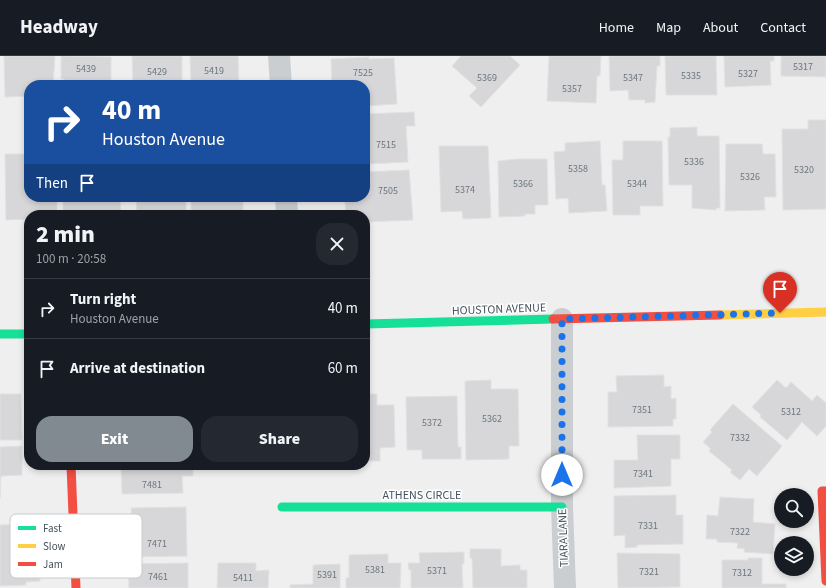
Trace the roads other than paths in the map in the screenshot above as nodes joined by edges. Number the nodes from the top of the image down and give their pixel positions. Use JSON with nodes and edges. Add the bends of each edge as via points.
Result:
{"nodes":[{"id":1,"x":279,"y":56,"type":"edge"},
{"id":2,"x":281,"y":80,"type":"edge"},
{"id":3,"x":826,"y":312,"type":"edge"},
{"id":4,"x":562,"y":319,"type":"junction"},
{"id":5,"x":370,"y":324,"type":"edge"},
{"id":6,"x":0,"y":334,"type":"edge"},
{"id":7,"x":24,"y":334,"type":"edge"},
{"id":8,"x":71,"y":470,"type":"edge"},
{"id":9,"x":824,"y":491,"type":"edge"},
{"id":10,"x":282,"y":507,"type":"dead end"},
{"id":11,"x":562,"y":507,"type":"junction"},
{"id":12,"x":73,"y":514,"type":"edge"},
{"id":13,"x":76,"y":578,"type":"edge"},
{"id":14,"x":826,"y":581,"type":"edge"},
{"id":15,"x":76,"y":588,"type":"edge"},
{"id":16,"x":565,"y":588,"type":"edge"}],
"edges":[{"from":1,"to":2,"type":"street"},
{"from":3,"to":4,"type":"street","name":"HOUSTON AVENUE"},
{"from":4,"to":5,"type":"street","name":"HOUSTON AVENUE"},
{"from":4,"to":11,"type":"street","name":"TIARA LANE"},
{"from":6,"to":7,"type":"street"},
{"from":8,"to":12,"type":"street"},
{"from":9,"to":14,"type":"street"},
{"from":10,"to":11,"type":"street","name":"ATHENS CIRCLE"},
{"from":11,"to":16,"type":"street","name":"TIARA LANE"},
{"from":13,"to":15,"type":"street"}]}
